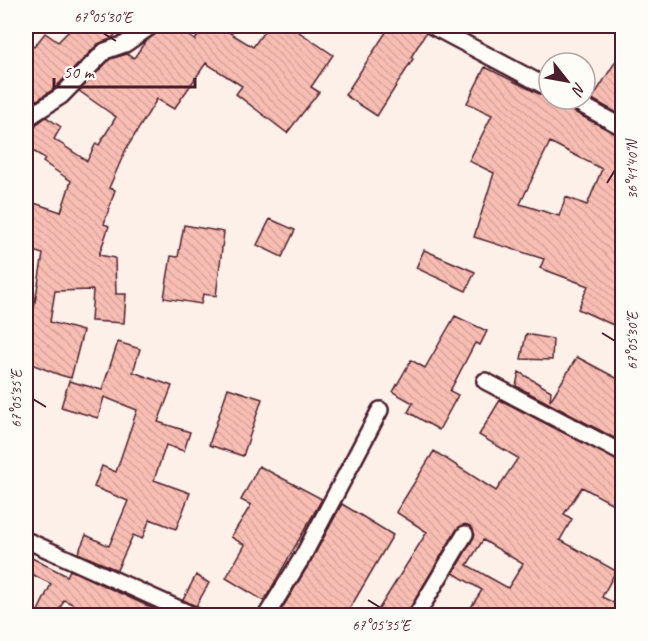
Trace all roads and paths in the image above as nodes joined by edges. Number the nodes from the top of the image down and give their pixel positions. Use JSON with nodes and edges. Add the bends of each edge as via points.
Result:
{"nodes":[{"id":1,"x":151,"y":26,"type":"edge"},
{"id":2,"x":432,"y":26,"type":"edge"},
{"id":3,"x":537,"y":82,"type":"edge"},
{"id":4,"x":593,"y":111,"type":"edge"},
{"id":5,"x":26,"y":123,"type":"edge"},
{"id":6,"x":622,"y":127,"type":"edge"},
{"id":7,"x":485,"y":381,"type":"dead end"},
{"id":8,"x":380,"y":410,"type":"dead end"},
{"id":9,"x":622,"y":453,"type":"edge"},
{"id":10,"x":465,"y":534,"type":"dead end"},
{"id":11,"x":26,"y":540,"type":"edge"},
{"id":12,"x":195,"y":615,"type":"edge"},
{"id":13,"x":266,"y":615,"type":"edge"},
{"id":14,"x":416,"y":615,"type":"edge"}],
"edges":[{"from":1,"to":5,"type":"street","via":[[125,44],[105,51],[61,96]]},
{"from":2,"to":3,"type":"street"},
{"from":4,"to":6,"type":"street"},
{"from":7,"to":9,"type":"street"},
{"from":8,"to":13,"type":"street","via":[[303,556]]},
{"from":10,"to":14,"type":"street"},
{"from":11,"to":12,"type":"street"}]}
